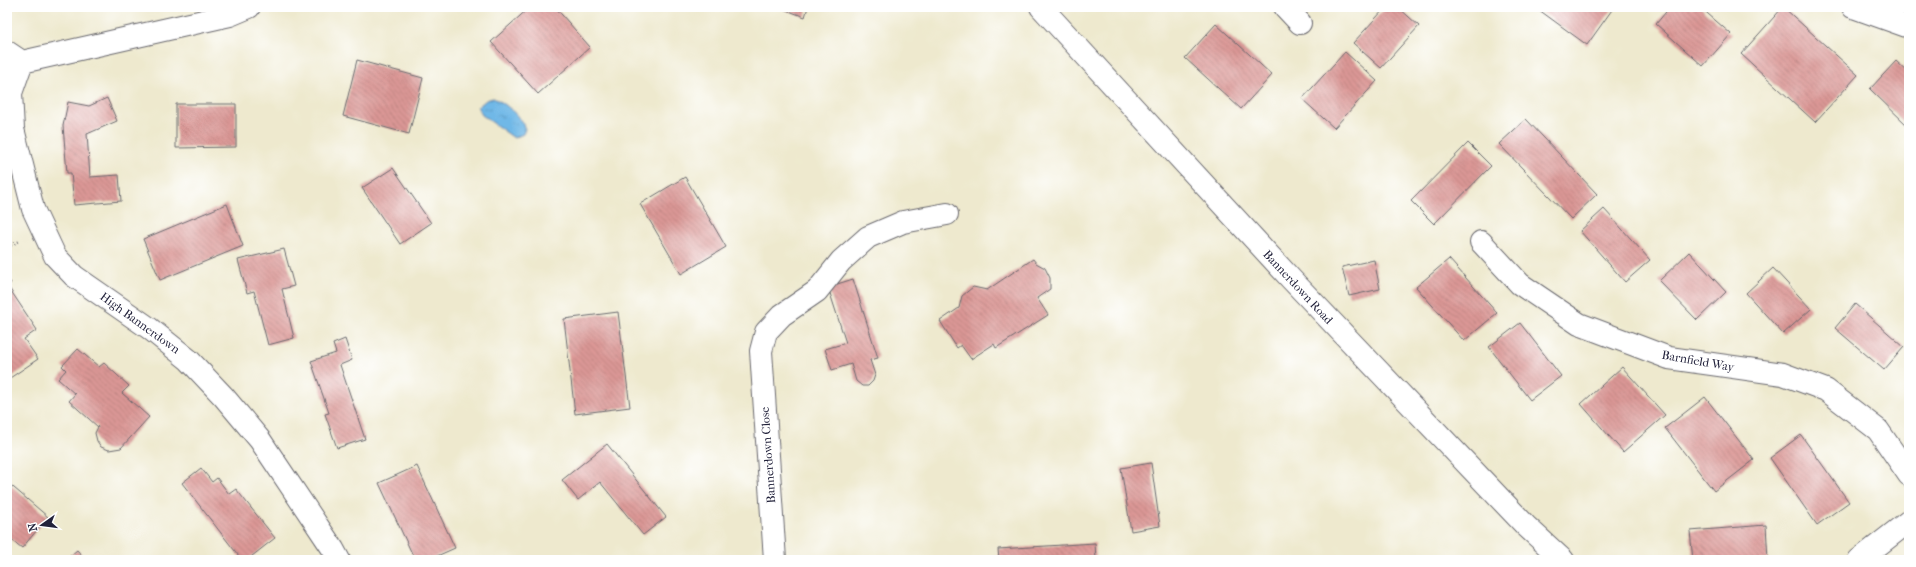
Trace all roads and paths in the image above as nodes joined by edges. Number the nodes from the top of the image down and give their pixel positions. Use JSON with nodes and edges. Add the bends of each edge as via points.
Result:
{"nodes":[{"id":1,"x":249,"y":7,"type":"edge"},
{"id":2,"x":1041,"y":7,"type":"edge"},
{"id":3,"x":1285,"y":7,"type":"edge"},
{"id":4,"x":1853,"y":7,"type":"edge"},
{"id":5,"x":1300,"y":23,"type":"dead end"},
{"id":6,"x":1909,"y":26,"type":"edge"},
{"id":7,"x":15,"y":57,"type":"edge"},
{"id":8,"x":947,"y":214,"type":"dead end"},
{"id":9,"x":1481,"y":242,"type":"dead end"},
{"id":10,"x":1909,"y":475,"type":"edge"},
{"id":11,"x":1909,"y":521,"type":"edge"},
{"id":12,"x":339,"y":560,"type":"edge"},
{"id":13,"x":775,"y":560,"type":"edge"},
{"id":14,"x":1563,"y":560,"type":"edge"},
{"id":15,"x":1859,"y":560,"type":"edge"}],
"edges":[{"from":1,"to":7,"type":"street","name":"High Bannerdown","via":[[230,15]]},
{"from":2,"to":14,"type":"street","name":"Bannerdown Road","via":[[1291,279],[1526,526]]},
{"from":3,"to":5,"type":"street"},
{"from":4,"to":6,"type":"street"},
{"from":7,"to":12,"type":"street","name":"High Bannerdown","via":[[11,94],[13,129],[33,210],[55,256],[74,276],[149,328],[194,365],[224,397],[260,440]]},
{"from":8,"to":13,"type":"street","name":"Bannerdown Close","via":[[903,222],[868,237],[842,261],[817,291],[782,315],[766,332],[761,351]]},
{"from":9,"to":10,"type":"street","name":"Barnfield Way","via":[[1520,284],[1579,324],[1669,358],[1783,374],[1826,390],[1878,430]]},
{"from":11,"to":15,"type":"street"}]}
